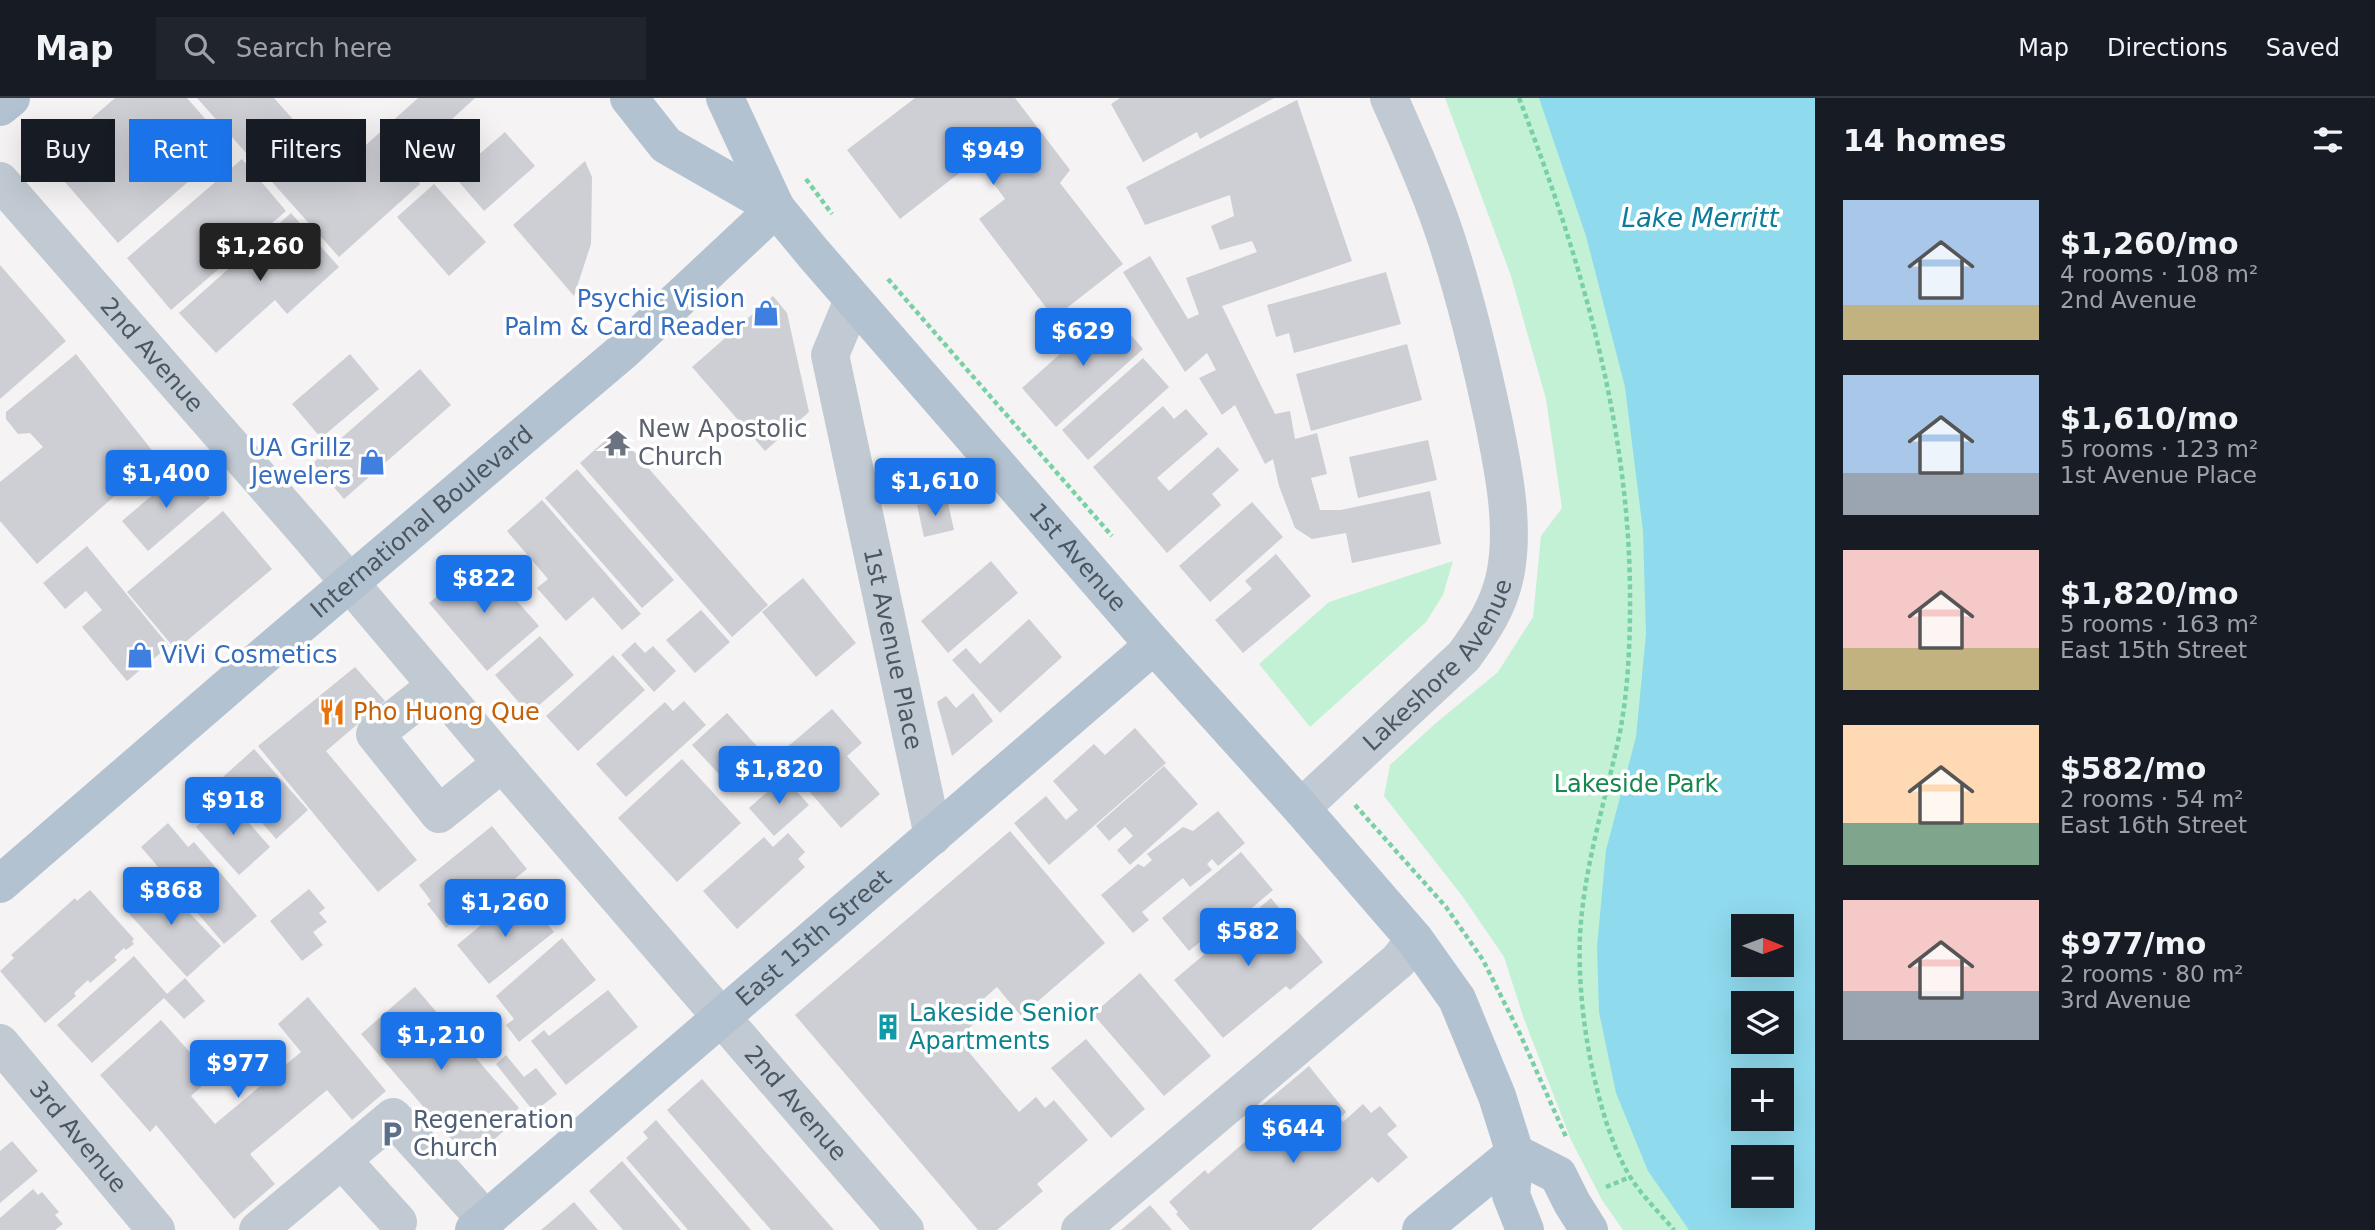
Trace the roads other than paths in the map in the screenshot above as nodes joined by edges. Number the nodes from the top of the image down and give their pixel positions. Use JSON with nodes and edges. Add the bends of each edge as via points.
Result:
{"nodes":[{"id":1,"x":11,"y":98,"type":"edge"},
{"id":2,"x":629,"y":98,"type":"edge"},
{"id":3,"x":725,"y":98,"type":"edge"},
{"id":4,"x":1390,"y":98,"type":"edge"},
{"id":5,"x":0,"y":107,"type":"edge"},
{"id":6,"x":0,"y":181,"type":"edge"},
{"id":7,"x":776,"y":208,"type":"junction"},
{"id":8,"x":853,"y":300,"type":"junction"},
{"id":9,"x":350,"y":583,"type":"junction"},
{"id":10,"x":1154,"y":645,"type":"junction"},
{"id":11,"x":436,"y":686,"type":"junction"},
{"id":12,"x":502,"y":763,"type":"junction"},
{"id":13,"x":1301,"y":808,"type":"junction"},
{"id":14,"x":933,"y":836,"type":"junction"},
{"id":15,"x":0,"y":884,"type":"edge"},
{"id":16,"x":1415,"y":940,"type":"junction"},
{"id":17,"x":721,"y":1017,"type":"junction"},
{"id":18,"x":0,"y":1044,"type":"edge"},
{"id":19,"x":1515,"y":1153,"type":"junction"},
{"id":20,"x":342,"y":1160,"type":"junction"},
{"id":21,"x":398,"y":1222,"type":"dead end"},
{"id":22,"x":480,"y":1225,"type":"edge"},
{"id":23,"x":271,"y":1226,"type":"edge"},
{"id":24,"x":156,"y":1230,"type":"edge"},
{"id":25,"x":905,"y":1230,"type":"edge"},
{"id":26,"x":1080,"y":1230,"type":"edge"},
{"id":27,"x":1421,"y":1230,"type":"edge"},
{"id":28,"x":1525,"y":1230,"type":"edge"},
{"id":29,"x":1590,"y":1230,"type":"edge"}],
"edges":[{"from":1,"to":5,"type":"main road"},
{"from":2,"to":7,"type":"main road","name":"1st Avenue","via":[[666,145]]},
{"from":3,"to":7,"type":"main road","name":"1st Avenue"},
{"from":4,"to":13,"type":"street","name":"Lakeshore Avenue","via":[[1442,226],[1474,332],[1503,472],[1505,576],[1484,630],[1464,656]]},
{"from":6,"to":9,"type":"street","name":"2nd Avenue"},
{"from":7,"to":8,"type":"main road","name":"1st Avenue"},
{"from":7,"to":9,"type":"main road","name":"International Boulevard","via":[[614,359]]},
{"from":8,"to":10,"type":"main road","name":"1st Avenue"},
{"from":8,"to":14,"type":"street","name":"1st Avenue Place","via":[[830,355]]},
{"from":9,"to":11,"type":"street","name":"2nd Avenue"},
{"from":9,"to":15,"type":"main road","name":"International Boulevard"},
{"from":10,"to":13,"type":"main road","name":"1st Avenue"},
{"from":10,"to":14,"type":"main road","name":"East 15th Street"},
{"from":11,"to":12,"type":"street","name":"2nd Avenue"},
{"from":11,"to":12,"type":"street","via":[[375,734],[439,814]]},
{"from":12,"to":17,"type":"street","name":"2nd Avenue"},
{"from":13,"to":16,"type":"main road"},
{"from":14,"to":17,"type":"main road","name":"East 15th Street"},
{"from":16,"to":19,"type":"main road","via":[[1457,999]]},
{"from":16,"to":26,"type":"street","via":[[1398,961]]},
{"from":17,"to":22,"type":"main road","name":"East 15th Street"},
{"from":17,"to":25,"type":"street","name":"2nd Avenue"},
{"from":18,"to":24,"type":"street","name":"3rd Avenue"},
{"from":19,"to":27,"type":"main road"},
{"from":19,"to":28,"type":"main road","via":[[1511,1195]]},
{"from":19,"to":29,"type":"main road","via":[[1558,1175]]},
{"from":20,"to":21,"type":"street"},
{"from":20,"to":22,"type":"street","via":[[393,1117]]},
{"from":20,"to":23,"type":"street"}]}
